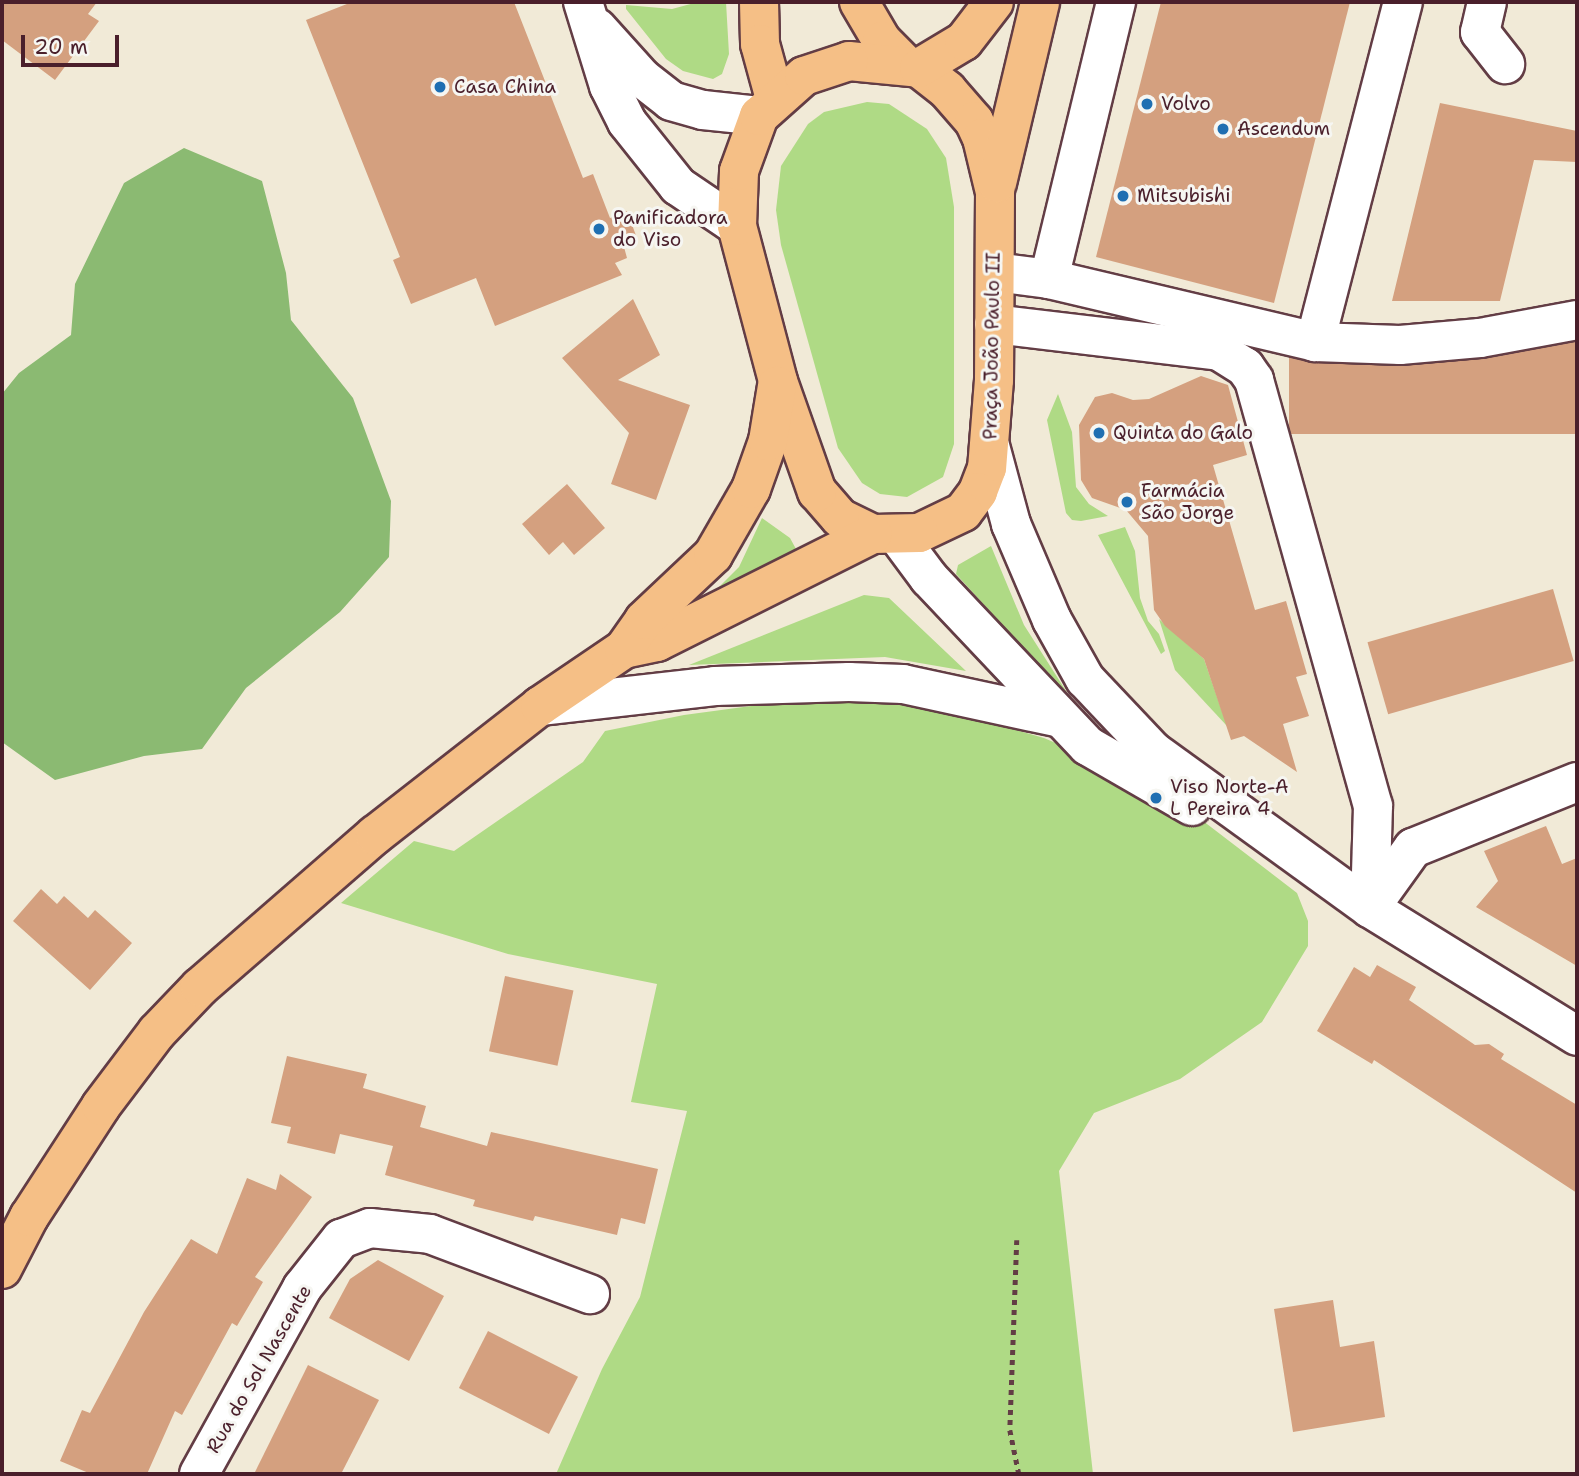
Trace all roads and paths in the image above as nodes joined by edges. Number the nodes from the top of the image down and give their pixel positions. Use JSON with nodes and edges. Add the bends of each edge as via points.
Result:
{"nodes":[{"id":1,"x":760,"y":2,"type":"edge"},
{"id":2,"x":859,"y":2,"type":"edge"},
{"id":3,"x":994,"y":2,"type":"edge"},
{"id":4,"x":1040,"y":2,"type":"edge"},
{"id":5,"x":1116,"y":2,"type":"edge"},
{"id":6,"x":1403,"y":2,"type":"edge"},
{"id":7,"x":1487,"y":2,"type":"edge"},
{"id":8,"x":588,"y":13,"type":"edge"},
{"id":9,"x":1505,"y":64,"type":"dead end"},
{"id":10,"x":912,"y":66,"type":"junction"},
{"id":11,"x":767,"y":108,"type":"junction"},
{"id":12,"x":995,"y":192,"type":"junction"},
{"id":13,"x":737,"y":226,"type":"junction"},
{"id":14,"x":995,"y":272,"type":"junction"},
{"id":15,"x":1049,"y":279,"type":"junction"},
{"id":16,"x":1577,"y":320,"type":"edge"},
{"id":17,"x":994,"y":324,"type":"junction"},
{"id":18,"x":1315,"y":342,"type":"junction"},
{"id":19,"x":778,"y":381,"type":"junction"},
{"id":20,"x":990,"y":446,"type":"junction"},
{"id":21,"x":885,"y":535,"type":"junction"},
{"id":22,"x":624,"y":649,"type":"junction"},
{"id":23,"x":540,"y":706,"type":"junction"},
{"id":24,"x":1060,"y":718,"type":"junction"},
{"id":25,"x":1577,"y":782,"type":"edge"},
{"id":26,"x":1326,"y":872,"type":"junction"},
{"id":27,"x":1370,"y":908,"type":"junction"},
{"id":28,"x":1577,"y":1036,"type":"edge"},
{"id":29,"x":1017,"y":1240,"type":"dead end"},
{"id":30,"x":2,"y":1269,"type":"edge"},
{"id":31,"x":590,"y":1294,"type":"dead end"},
{"id":32,"x":199,"y":1474,"type":"edge"},
{"id":33,"x":1019,"y":1474,"type":"edge"}],
"edges":[{"from":1,"to":11,"type":"main road"},
{"from":2,"to":10,"type":"main road","name":"Praça João Paulo II","via":[[882,41]]},
{"from":3,"to":10,"type":"main road","via":[[964,41]]},
{"from":4,"to":12,"type":"main road"},
{"from":5,"to":15,"type":"street"},
{"from":6,"to":18,"type":"street"},
{"from":7,"to":9,"type":"street","via":[[1480,32]]},
{"from":8,"to":11,"type":"street","via":[[642,78],[671,101],[703,110]]},
{"from":8,"to":13,"type":"street","via":[[609,86],[627,122],[678,186]]},
{"from":10,"to":11,"type":"main road","via":[[834,63],[804,76]]},
{"from":10,"to":12,"type":"main road","name":"Praça João Paulo II","via":[[974,121],[989,156]]},
{"from":11,"to":13,"type":"main road","via":[[739,171]]},
{"from":12,"to":14,"type":"main road","name":"Praça João Paulo II"},
{"from":13,"to":19,"type":"main road"},
{"from":14,"to":15,"type":"street"},
{"from":14,"to":17,"type":"main road","name":"Praça João Paulo II"},
{"from":15,"to":18,"type":"street"},
{"from":16,"to":18,"type":"street","via":[[1480,338],[1400,345]]},
{"from":17,"to":20,"type":"main road","name":"Praça João Paulo II"},
{"from":17,"to":27,"type":"street","via":[[1219,351],[1245,367],[1254,380],[1373,806]]},
{"from":19,"to":21,"type":"main road","via":[[817,492],[840,518]]},
{"from":19,"to":22,"type":"main road","via":[[768,441],[735,523],[713,555],[644,620]]},
{"from":20,"to":21,"type":"main road","name":"Praça João Paulo II","via":[[978,492],[963,512],[933,529]]},
{"from":20,"to":26,"type":"street","via":[[1011,524],[1052,620],[1085,678],[1153,751]]},
{"from":21,"to":22,"type":"main road","name":"Praça João Paulo II","via":[[670,636]]},
{"from":21,"to":24,"type":"street"},
{"from":22,"to":23,"type":"main road"},
{"from":23,"to":24,"type":"street","via":[[715,686],[863,682],[940,690]]},
{"from":23,"to":30,"type":"main road","via":[[375,835],[200,987],[157,1032],[101,1106],[29,1217]]},
{"from":24,"to":26,"type":"street","via":[[1088,746],[1204,813]]},
{"from":25,"to":27,"type":"street","via":[[1413,848]]},
{"from":26,"to":27,"type":"street"},
{"from":27,"to":28,"type":"street"},
{"from":29,"to":33,"type":"path","via":[[1010,1430]]},
{"from":31,"to":32,"type":"street","name":"Rua do Sol Nascente","via":[[430,1234],[370,1228],[341,1239],[302,1289]]}]}
